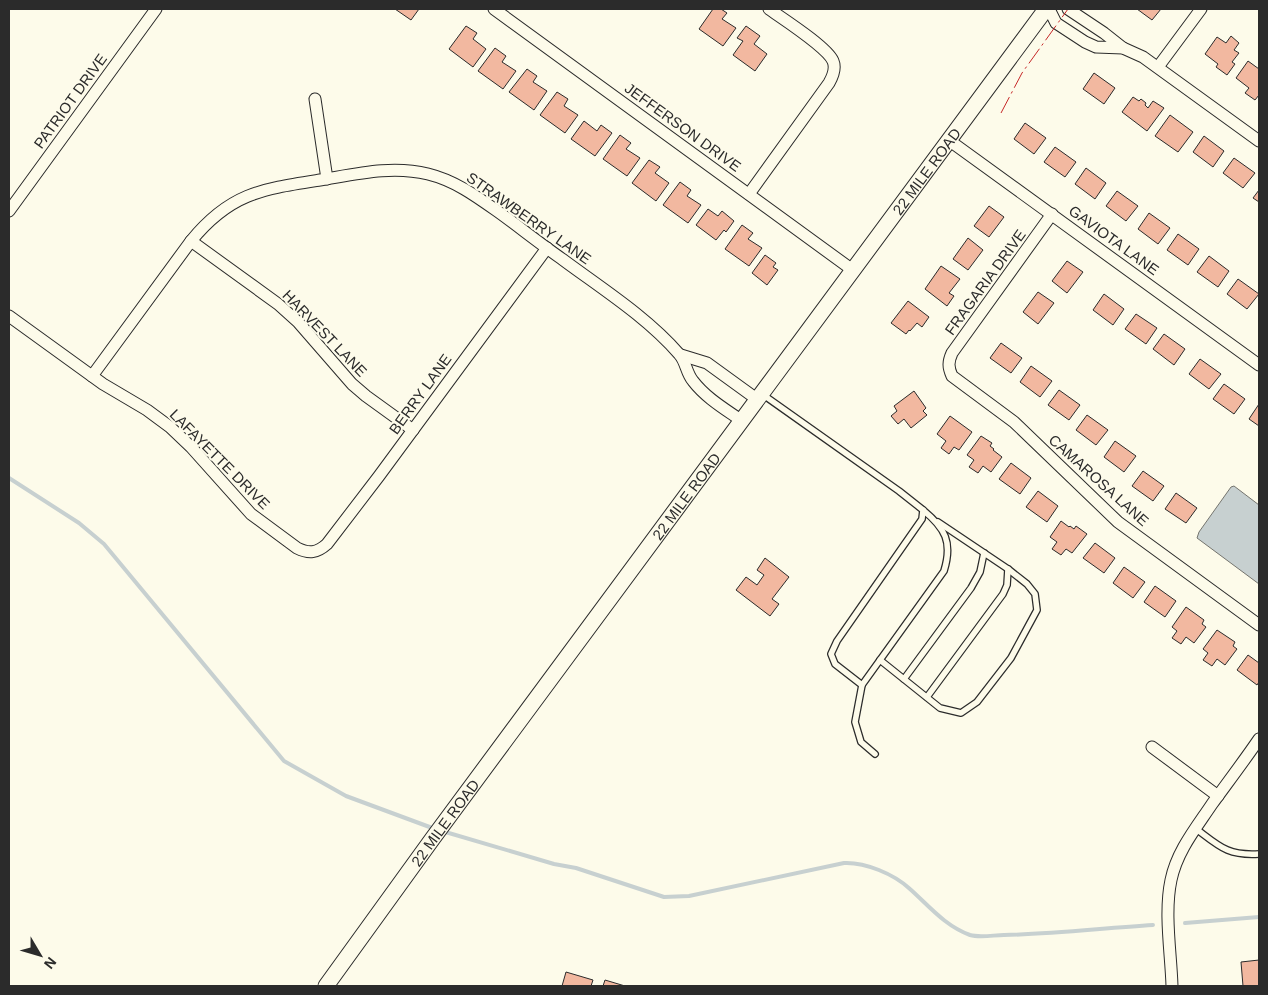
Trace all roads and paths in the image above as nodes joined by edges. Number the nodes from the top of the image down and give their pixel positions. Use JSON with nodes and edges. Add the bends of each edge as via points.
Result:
{"nodes":[{"id":1,"x":156,"y":9,"type":"edge"},
{"id":2,"x":494,"y":9,"type":"edge"},
{"id":3,"x":769,"y":9,"type":"edge"},
{"id":4,"x":1048,"y":9,"type":"edge"},
{"id":5,"x":1068,"y":9,"type":"edge"},
{"id":6,"x":1200,"y":9,"type":"edge"},
{"id":7,"x":1122,"y":48,"type":"junction"},
{"id":8,"x":1158,"y":67,"type":"junction"},
{"id":9,"x":315,"y":99,"type":"dead end"},
{"id":10,"x":950,"y":141,"type":"junction"},
{"id":11,"x":1259,"y":141,"type":"edge"},
{"id":12,"x":327,"y":179,"type":"junction"},
{"id":13,"x":749,"y":194,"type":"junction"},
{"id":14,"x":9,"y":211,"type":"edge"},
{"id":15,"x":1052,"y":214,"type":"junction"},
{"id":16,"x":191,"y":241,"type":"junction"},
{"id":17,"x":547,"y":248,"type":"junction"},
{"id":18,"x":854,"y":270,"type":"junction"},
{"id":19,"x":9,"y":316,"type":"edge"},
{"id":20,"x":681,"y":355,"type":"junction"},
{"id":21,"x":1259,"y":364,"type":"edge"},
{"id":22,"x":948,"y":369,"type":"joint"},
{"id":23,"x":92,"y":376,"type":"junction"},
{"id":24,"x":760,"y":397,"type":"junction"},
{"id":25,"x":742,"y":421,"type":"junction"},
{"id":26,"x":413,"y":430,"type":"junction"},
{"id":27,"x":923,"y":510,"type":"junction"},
{"id":28,"x":938,"y":522,"type":"junction"},
{"id":29,"x":313,"y":553,"type":"joint"},
{"id":30,"x":984,"y":553,"type":"junction"},
{"id":31,"x":1008,"y":569,"type":"junction"},
{"id":32,"x":1259,"y":625,"type":"edge"},
{"id":33,"x":880,"y":660,"type":"junction"},
{"id":34,"x":904,"y":679,"type":"junction"},
{"id":35,"x":862,"y":685,"type":"junction"},
{"id":36,"x":927,"y":698,"type":"junction"},
{"id":37,"x":1259,"y":739,"type":"edge"},
{"id":38,"x":1152,"y":747,"type":"dead end"},
{"id":39,"x":875,"y":754,"type":"dead end"},
{"id":40,"x":1218,"y":796,"type":"junction"},
{"id":41,"x":1195,"y":828,"type":"junction"},
{"id":42,"x":1259,"y":854,"type":"edge"},
{"id":43,"x":326,"y":986,"type":"edge"},
{"id":44,"x":1172,"y":986,"type":"edge"}],
"edges":[{"from":1,"to":14,"type":"street","name":"PATRIOT DRIVE"},
{"from":2,"to":13,"type":"street","name":"JEFFERSON DRIVE"},
{"from":3,"to":13,"type":"street","via":[[824,49],[833,60],[834,72],[830,83]]},
{"from":4,"to":7,"type":"street","via":[[1056,23],[1085,42]]},
{"from":4,"to":10,"type":"street","name":"22 MILE ROAD"},
{"from":5,"to":7,"type":"street"},
{"from":6,"to":8,"type":"street"},
{"from":7,"to":8,"type":"street"},
{"from":8,"to":11,"type":"street"},
{"from":9,"to":12,"type":"street"},
{"from":10,"to":15,"type":"street","name":"GAVIOTA LANE"},
{"from":10,"to":18,"type":"street","name":"22 MILE ROAD"},
{"from":12,"to":16,"type":"street","name":"STRAWBERRY LANE","via":[[280,186],[245,196],[220,211]]},
{"from":12,"to":17,"type":"street","name":"STRAWBERRY LANE","via":[[391,170],[439,177],[471,193]]},
{"from":13,"to":18,"type":"street","name":"JEFFERSON DRIVE"},
{"from":15,"to":21,"type":"street","name":"GAVIOTA LANE"},
{"from":15,"to":22,"type":"street","name":"FRAGARIA DRIVE","via":[[952,354]]},
{"from":16,"to":23,"type":"street","name":"STRAWBERRY LANE"},
{"from":16,"to":26,"type":"street","name":"HARVEST LANE","via":[[278,304],[352,384]]},
{"from":17,"to":20,"type":"street","name":"STRAWBERRY LANE","via":[[642,319]]},
{"from":17,"to":26,"type":"street","name":"BERRY LANE"},
{"from":18,"to":24,"type":"street","name":"22 MILE ROAD"},
{"from":19,"to":23,"type":"street","name":"LAFAYETTE DRIVE"},
{"from":20,"to":24,"type":"street","name":"STRAWBERRY LANE","via":[[707,363]]},
{"from":20,"to":25,"type":"street","name":"STRAWBERRY LANE","via":[[691,379],[700,390]]},
{"from":22,"to":32,"type":"street","name":"CAMAROSA LANE","via":[[958,381],[1014,422],[1118,522]]},
{"from":23,"to":29,"type":"street","name":"LAFAYETTE DRIVE","via":[[164,422],[252,514],[297,548]]},
{"from":24,"to":25,"type":"street","name":"22 MILE ROAD"},
{"from":24,"to":27,"type":"lane"},
{"from":25,"to":43,"type":"street","name":"22 MILE ROAD"},
{"from":26,"to":29,"type":"street","name":"BERRY LANE","via":[[327,544]]},
{"from":27,"to":28,"type":"lane"},
{"from":27,"to":35,"type":"lane","via":[[922,519],[831,654],[835,664]]},
{"from":28,"to":30,"type":"lane"},
{"from":28,"to":33,"type":"lane","via":[[948,544],[944,571]]},
{"from":30,"to":31,"type":"lane"},
{"from":30,"to":34,"type":"lane","via":[[980,572],[971,588]]},
{"from":31,"to":36,"type":"lane","via":[[1003,594]]},
{"from":31,"to":36,"type":"lane","via":[[1035,594],[1037,610],[1011,658],[977,702],[961,713],[940,708]]},
{"from":33,"to":34,"type":"lane"},
{"from":33,"to":35,"type":"lane"},
{"from":34,"to":36,"type":"lane"},
{"from":35,"to":39,"type":"lane","via":[[855,722],[861,742]]},
{"from":37,"to":40,"type":"street"},
{"from":38,"to":40,"type":"street"},
{"from":40,"to":41,"type":"street"},
{"from":41,"to":42,"type":"lane","via":[[1226,851]]},
{"from":41,"to":44,"type":"street","via":[[1179,855],[1171,881],[1168,911]]}]}
